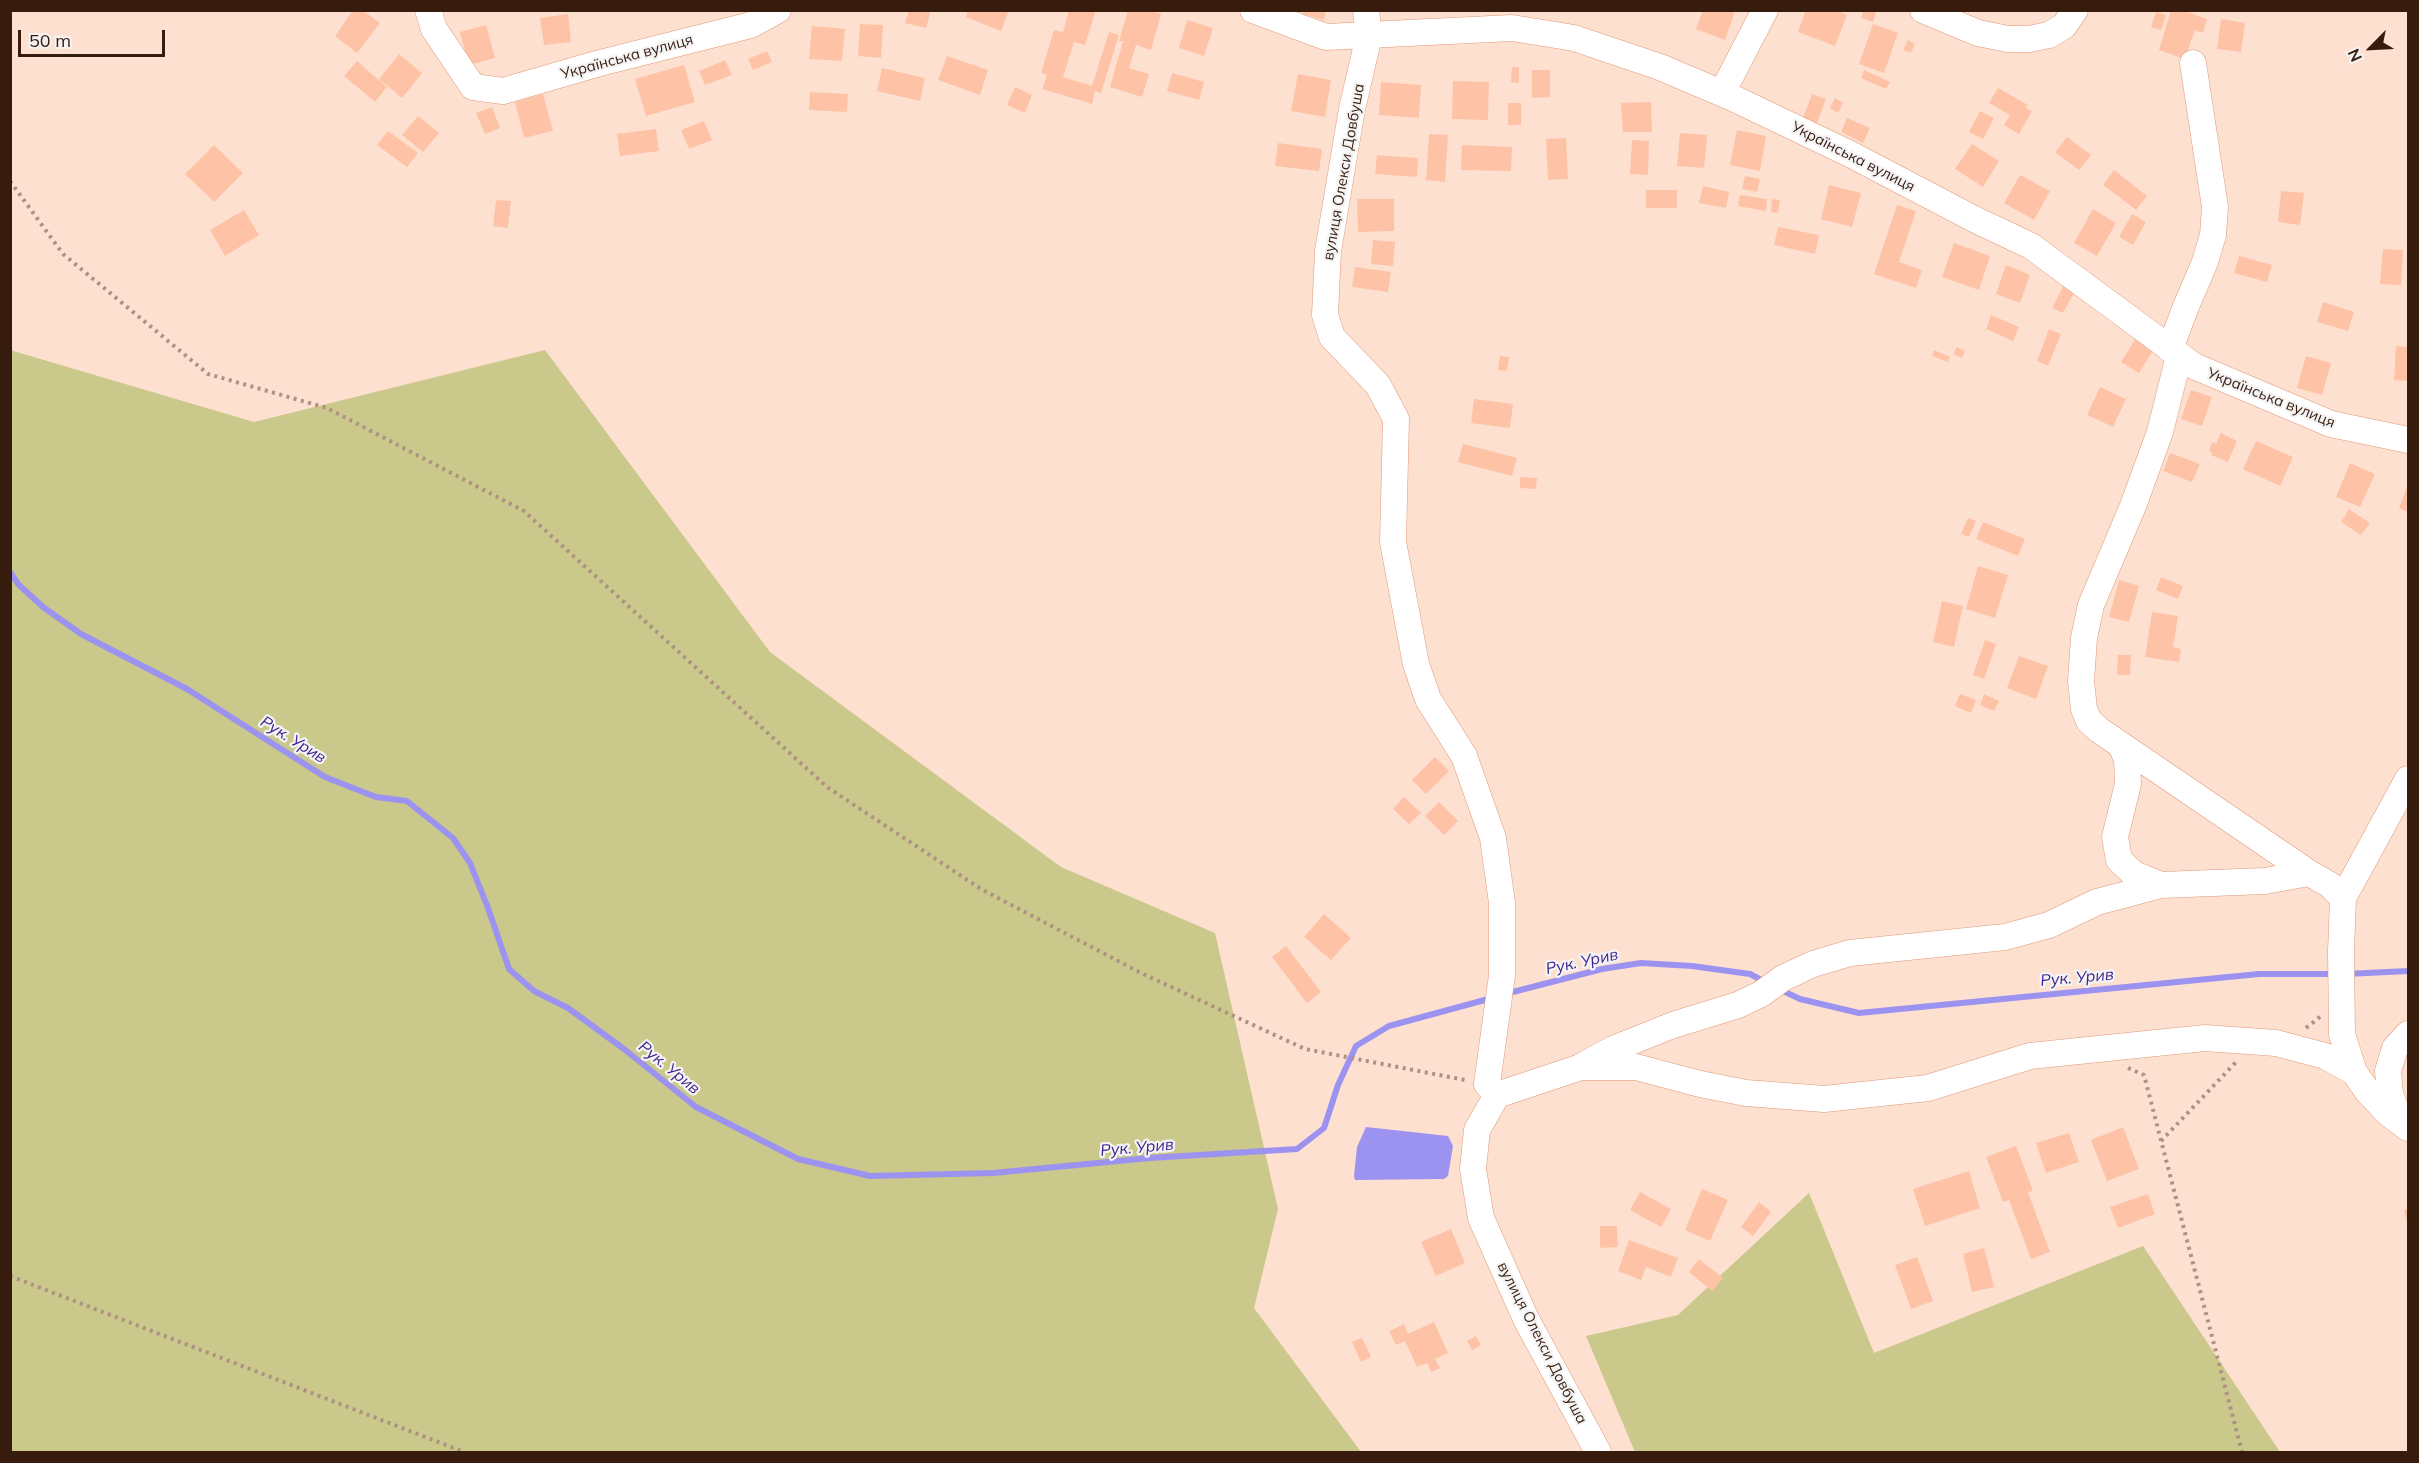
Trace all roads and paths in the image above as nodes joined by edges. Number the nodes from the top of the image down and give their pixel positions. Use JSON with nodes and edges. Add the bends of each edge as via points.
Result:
{"nodes":[{"id":1,"x":428,"y":10,"type":"edge"},
{"id":2,"x":778,"y":10,"type":"edge"},
{"id":3,"x":1253,"y":10,"type":"edge"},
{"id":4,"x":1366,"y":10,"type":"edge"},
{"id":5,"x":1765,"y":10,"type":"edge"},
{"id":6,"x":1923,"y":10,"type":"edge"},
{"id":7,"x":2075,"y":10,"type":"edge"},
{"id":8,"x":1369,"y":36,"type":"junction"},
{"id":9,"x":2193,"y":63,"type":"dead end"},
{"id":10,"x":1722,"y":93,"type":"junction"},
{"id":11,"x":10,"y":181,"type":"edge"},
{"id":12,"x":2175,"y":352,"type":"junction"},
{"id":13,"x":2409,"y":440,"type":"edge"},
{"id":14,"x":2121,"y":745,"type":"junction"},
{"id":15,"x":2409,"y":779,"type":"edge"},
{"id":16,"x":2119,"y":860,"type":"junction"},
{"id":17,"x":2309,"y":873,"type":"junction"},
{"id":18,"x":2162,"y":885,"type":"junction"},
{"id":19,"x":2343,"y":898,"type":"junction"},
{"id":20,"x":2097,"y":902,"type":"junction"},
{"id":21,"x":2409,"y":1034,"type":"edge"},
{"id":22,"x":2124,"y":1066,"type":"dead end"},
{"id":23,"x":1581,"y":1067,"type":"junction"},
{"id":24,"x":2354,"y":1072,"type":"junction"},
{"id":25,"x":1492,"y":1089,"type":"junction"},
{"id":26,"x":2405,"y":1126,"type":"edge"},
{"id":27,"x":10,"y":1276,"type":"edge"},
{"id":28,"x":464,"y":1452,"type":"edge"},
{"id":29,"x":1598,"y":1452,"type":"edge"},
{"id":30,"x":2242,"y":1452,"type":"edge"}],
"edges":[{"from":1,"to":2,"type":"street","name":"Українська вулиця","via":[[434,29],[473,87],[503,91],[751,25]]},
{"from":3,"to":8,"type":"street","name":"Українська вулиця","via":[[1326,38]]},
{"from":4,"to":8,"type":"street","name":"вулиця Олекси Довбуша"},
{"from":5,"to":10,"type":"street"},
{"from":6,"to":7,"type":"street","via":[[1978,33],[2029,39],[2049,35],[2064,26]]},
{"from":8,"to":10,"type":"street","name":"Українська вулиця","via":[[1512,28],[1574,38]]},
{"from":8,"to":25,"type":"street","name":"вулиця Олекси Довбуша","via":[[1328,251],[1325,315],[1332,337],[1378,385],[1396,419],[1393,542],[1416,664],[1428,699],[1464,756],[1493,838],[1502,903],[1502,975]]},
{"from":9,"to":12,"type":"street","via":[[2215,207],[2213,235]]},
{"from":10,"to":12,"type":"street","name":"Українська вулиця","via":[[2031,246]]},
{"from":11,"to":25,"type":"path","via":[[63,254],[208,374],[327,408],[524,511],[827,787],[981,889],[1141,973],[1305,1049]]},
{"from":12,"to":13,"type":"street","name":"Українська вулиця","via":[[2194,366],[2331,424]]},
{"from":12,"to":14,"type":"street","via":[[2160,432],[2091,605],[2084,638],[2084,709],[2089,721]]},
{"from":14,"to":16,"type":"street","via":[[2127,760],[2128,784],[2115,837]]},
{"from":14,"to":17,"type":"street"},
{"from":15,"to":19,"type":"street"},
{"from":16,"to":18,"type":"street","via":[[2134,874]]},
{"from":16,"to":20,"type":"street","via":[[2106,892]]},
{"from":17,"to":18,"type":"street","via":[[2265,881]]},
{"from":17,"to":19,"type":"street"},
{"from":18,"to":20,"type":"street"},
{"from":19,"to":24,"type":"street","via":[[2342,1034]]},
{"from":20,"to":23,"type":"street","via":[[2049,925],[2005,937],[1850,952],[1783,978],[1738,1005],[1673,1025],[1613,1049]]},
{"from":21,"to":26,"type":"street","via":[[2395,1048],[2388,1071],[2390,1094]]},
{"from":22,"to":30,"type":"path","via":[[2144,1075]]},
{"from":23,"to":24,"type":"street","via":[[1636,1068],[1746,1093],[1824,1099],[1928,1088],[2030,1056],[2205,1038],[2276,1043],[2325,1056]]},
{"from":23,"to":25,"type":"street"},
{"from":24,"to":26,"type":"street","via":[[2368,1092]]},
{"from":25,"to":29,"type":"street","name":"вулиця Олекси Довбуша","via":[[1477,1130],[1473,1169],[1481,1218],[1526,1319]]},
{"from":27,"to":28,"type":"path"}]}
